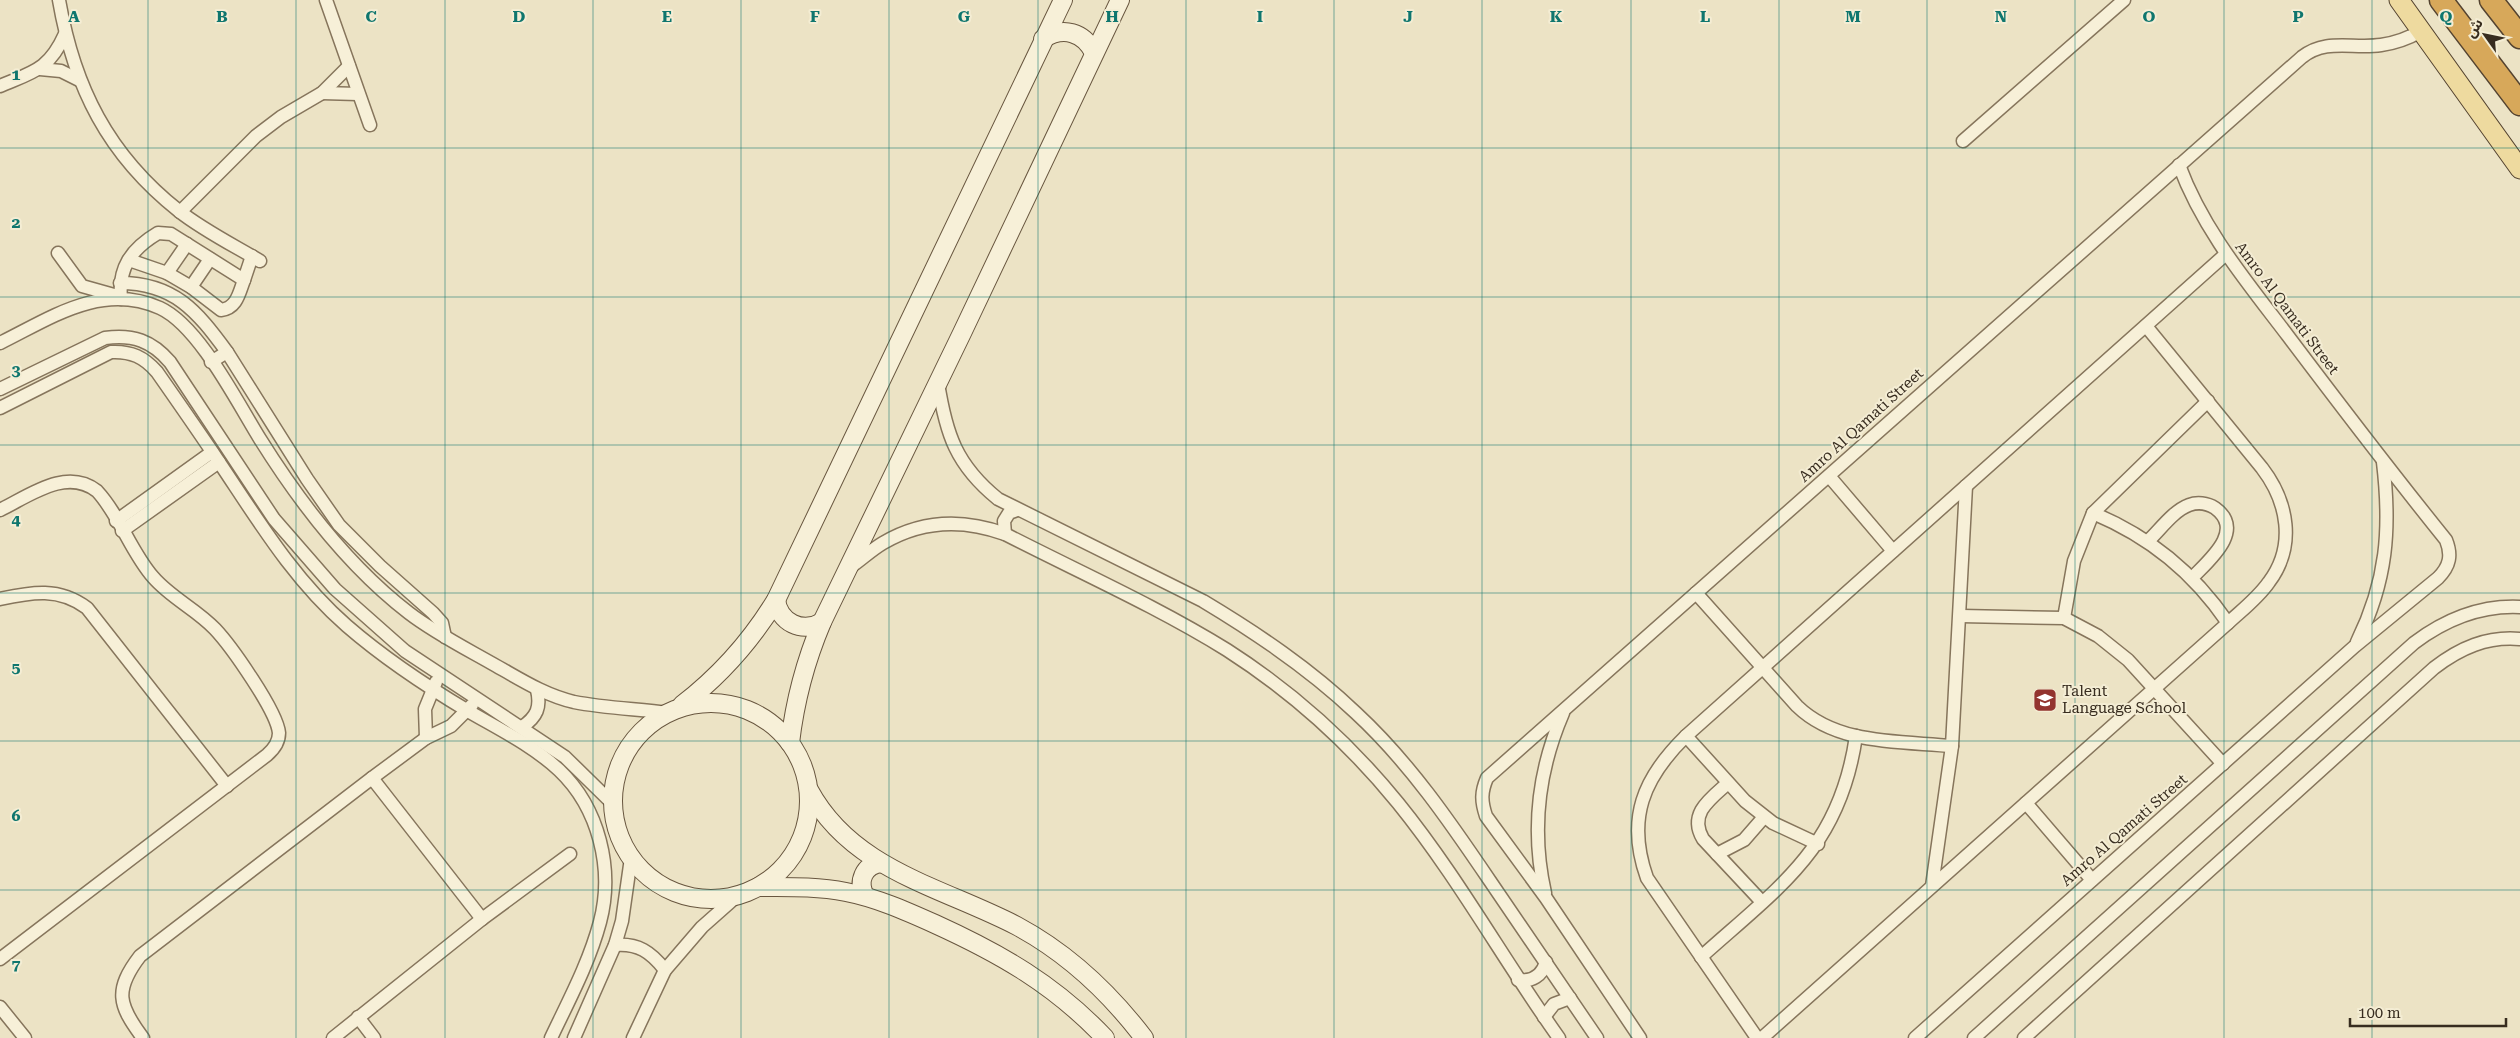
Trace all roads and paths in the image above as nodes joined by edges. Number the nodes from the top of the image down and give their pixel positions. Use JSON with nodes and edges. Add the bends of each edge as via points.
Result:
{"nodes":[{"id":1,"x":59,"y":0,"type":"edge"},
{"id":2,"x":326,"y":0,"type":"edge"},
{"id":3,"x":1063,"y":0,"type":"edge"},
{"id":4,"x":1120,"y":0,"type":"edge"},
{"id":5,"x":2124,"y":0,"type":"edge"},
{"id":6,"x":2399,"y":0,"type":"edge"},
{"id":7,"x":2441,"y":0,"type":"edge"},
{"id":8,"x":2491,"y":0,"type":"edge"},
{"id":9,"x":2422,"y":31,"type":"junction"},
{"id":10,"x":64,"y":34,"type":"junction"},
{"id":11,"x":2520,"y":38,"type":"edge"},
{"id":12,"x":1043,"y":39,"type":"junction"},
{"id":13,"x":1094,"y":53,"type":"junction"},
{"id":14,"x":349,"y":66,"type":"junction"},
{"id":15,"x":40,"y":69,"type":"junction"},
{"id":16,"x":79,"y":80,"type":"junction"},
{"id":17,"x":0,"y":86,"type":"edge"},
{"id":18,"x":322,"y":93,"type":"junction"},
{"id":19,"x":358,"y":94,"type":"junction"},
{"id":20,"x":2520,"y":104,"type":"edge"},
{"id":21,"x":370,"y":125,"type":"dead end"},
{"id":22,"x":1963,"y":141,"type":"dead end"},
{"id":23,"x":2179,"y":165,"type":"junction"},
{"id":24,"x":2520,"y":169,"type":"edge"},
{"id":25,"x":180,"y":212,"type":"junction"},
{"id":26,"x":187,"y":244,"type":"junction"},
{"id":27,"x":58,"y":253,"type":"dead end"},
{"id":28,"x":2226,"y":254,"type":"junction"},
{"id":29,"x":210,"y":258,"type":"junction"},
{"id":30,"x":129,"y":260,"type":"junction"},
{"id":31,"x":167,"y":274,"type":"junction"},
{"id":32,"x":244,"y":280,"type":"junction"},
{"id":33,"x":120,"y":283,"type":"junction"},
{"id":34,"x":191,"y":288,"type":"junction"},
{"id":35,"x":119,"y":299,"type":"junction"},
{"id":36,"x":2146,"y":326,"type":"junction"},
{"id":37,"x":0,"y":344,"type":"edge"},
{"id":38,"x":227,"y":352,"type":"junction"},
{"id":39,"x":211,"y":362,"type":"junction"},
{"id":40,"x":938,"y":383,"type":"junction"},
{"id":41,"x":0,"y":389,"type":"edge"},
{"id":42,"x":2208,"y":401,"type":"junction"},
{"id":43,"x":0,"y":408,"type":"edge"},
{"id":44,"x":216,"y":457,"type":"junction"},
{"id":45,"x":2383,"y":462,"type":"junction"},
{"id":46,"x":1829,"y":476,"type":"junction"},
{"id":47,"x":1966,"y":486,"type":"junction"},
{"id":48,"x":0,"y":510,"type":"edge"},
{"id":49,"x":1017,"y":510,"type":"junction"},
{"id":50,"x":2093,"y":513,"type":"junction"},
{"id":51,"x":119,"y":526,"type":"junction"},
{"id":52,"x":1006,"y":534,"type":"junction"},
{"id":53,"x":2148,"y":541,"type":"junction"},
{"id":54,"x":1893,"y":552,"type":"junction"},
{"id":55,"x":848,"y":569,"type":"junction"},
{"id":56,"x":2192,"y":578,"type":"junction"},
{"id":57,"x":1696,"y":593,"type":"junction"},
{"id":58,"x":0,"y":599,"type":"edge"},
{"id":59,"x":776,"y":600,"type":"junction"},
{"id":60,"x":2520,"y":607,"type":"edge"},
{"id":61,"x":1961,"y":616,"type":"junction"},
{"id":62,"x":2064,"y":618,"type":"junction"},
{"id":63,"x":822,"y":622,"type":"junction"},
{"id":64,"x":2228,"y":623,"type":"junction"},
{"id":65,"x":445,"y":637,"type":"junction"},
{"id":66,"x":2520,"y":638,"type":"edge"},
{"id":67,"x":2355,"y":646,"type":"junction"},
{"id":68,"x":1762,"y":667,"type":"junction"},
{"id":69,"x":440,"y":676,"type":"junction"},
{"id":70,"x":433,"y":688,"type":"junction"},
{"id":71,"x":2155,"y":688,"type":"junction"},
{"id":72,"x":537,"y":690,"type":"junction"},
{"id":73,"x":477,"y":698,"type":"junction"},
{"id":74,"x":675,"y":709,"type":"junction"},
{"id":75,"x":1564,"y":709,"type":"junction"},
{"id":76,"x":467,"y":710,"type":"junction"},
{"id":77,"x":522,"y":727,"type":"junction"},
{"id":78,"x":1686,"y":736,"type":"junction"},
{"id":79,"x":1856,"y":736,"type":"junction"},
{"id":80,"x":426,"y":738,"type":"junction"},
{"id":81,"x":790,"y":742,"type":"junction"},
{"id":82,"x":1952,"y":746,"type":"junction"},
{"id":83,"x":2223,"y":764,"type":"junction"},
{"id":84,"x":372,"y":778,"type":"junction"},
{"id":85,"x":1728,"y":783,"type":"junction"},
{"id":86,"x":227,"y":786,"type":"junction"},
{"id":87,"x":809,"y":790,"type":"junction"},
{"id":88,"x":2026,"y":803,"type":"junction"},
{"id":89,"x":613,"y":804,"type":"junction"},
{"id":90,"x":1764,"y":817,"type":"junction"},
{"id":91,"x":1818,"y":844,"type":"junction"},
{"id":92,"x":570,"y":854,"type":"dead end"},
{"id":93,"x":1717,"y":854,"type":"junction"},
{"id":94,"x":631,"y":858,"type":"junction"},
{"id":95,"x":881,"y":863,"type":"junction"},
{"id":96,"x":2092,"y":880,"type":"junction"},
{"id":97,"x":1932,"y":886,"type":"junction"},
{"id":98,"x":758,"y":887,"type":"junction"},
{"id":99,"x":737,"y":896,"type":"junction"},
{"id":100,"x":865,"y":896,"type":"junction"},
{"id":101,"x":1546,"y":898,"type":"junction"},
{"id":102,"x":1762,"y":902,"type":"junction"},
{"id":103,"x":482,"y":919,"type":"junction"},
{"id":104,"x":615,"y":945,"type":"junction"},
{"id":105,"x":1701,"y":956,"type":"junction"},
{"id":106,"x":0,"y":959,"type":"edge"},
{"id":107,"x":1546,"y":962,"type":"junction"},
{"id":108,"x":665,"y":970,"type":"junction"},
{"id":109,"x":1518,"y":980,"type":"junction"},
{"id":110,"x":1570,"y":998,"type":"junction"},
{"id":111,"x":0,"y":1006,"type":"edge"},
{"id":112,"x":358,"y":1017,"type":"junction"},
{"id":113,"x":1544,"y":1017,"type":"junction"},
{"id":114,"x":25,"y":1038,"type":"edge"},
{"id":115,"x":143,"y":1038,"type":"edge"},
{"id":116,"x":332,"y":1038,"type":"edge"},
{"id":117,"x":374,"y":1038,"type":"edge"},
{"id":118,"x":551,"y":1038,"type":"edge"},
{"id":119,"x":574,"y":1038,"type":"edge"},
{"id":120,"x":633,"y":1038,"type":"edge"},
{"id":121,"x":1104,"y":1038,"type":"edge"},
{"id":122,"x":1144,"y":1038,"type":"edge"},
{"id":123,"x":1559,"y":1038,"type":"edge"},
{"id":124,"x":1597,"y":1038,"type":"edge"},
{"id":125,"x":1640,"y":1038,"type":"edge"},
{"id":126,"x":1757,"y":1038,"type":"edge"},
{"id":127,"x":1762,"y":1038,"type":"edge"},
{"id":128,"x":1915,"y":1038,"type":"edge"},
{"id":129,"x":1974,"y":1038,"type":"edge"},
{"id":130,"x":2024,"y":1038,"type":"edge"}],
"edges":[{"from":1,"to":10,"type":"street"},
{"from":2,"to":14,"type":"street"},
{"from":3,"to":12,"type":"street"},
{"from":4,"to":13,"type":"street"},
{"from":5,"to":22,"type":"street"},
{"from":6,"to":9,"type":"main road"},
{"from":7,"to":20,"type":"highway"},
{"from":8,"to":11,"type":"highway"},
{"from":9,"to":23,"type":"street","name":"Amro Al Qamati Street","via":[[2381,45],[2328,45],[2314,49]]},
{"from":9,"to":24,"type":"main road"},
{"from":10,"to":15,"type":"street","via":[[59,47]]},
{"from":10,"to":16,"type":"street"},
{"from":12,"to":13,"type":"street","via":[[1062,31],[1076,34],[1087,41]]},
{"from":12,"to":59,"type":"street"},
{"from":13,"to":40,"type":"street"},
{"from":14,"to":18,"type":"street"},
{"from":14,"to":19,"type":"street"},
{"from":15,"to":16,"type":"street","via":[[61,71]]},
{"from":15,"to":17,"type":"street"},
{"from":16,"to":25,"type":"street","via":[[111,140],[154,190]]},
{"from":18,"to":19,"type":"street"},
{"from":18,"to":25,"type":"street","via":[[256,136]]},
{"from":19,"to":21,"type":"street"},
{"from":23,"to":28,"type":"street","name":"Amro Al Qamati Street","via":[[2199,211]]},
{"from":23,"to":46,"type":"street","name":"Amro Al Qamati Street"},
{"from":25,"to":32,"type":"street","via":[[256,259]]},
{"from":26,"to":29,"type":"street"},
{"from":26,"to":30,"type":"street","via":[[171,234],[158,233]]},
{"from":26,"to":31,"type":"street"},
{"from":27,"to":35,"type":"street","via":[[82,286],[110,293]]},
{"from":28,"to":36,"type":"street"},
{"from":28,"to":45,"type":"street","name":"Amro Al Qamati Street"},
{"from":29,"to":32,"type":"street"},
{"from":29,"to":34,"type":"street"},
{"from":30,"to":31,"type":"street"},
{"from":30,"to":33,"type":"street","via":[[122,271]]},
{"from":31,"to":34,"type":"street"},
{"from":32,"to":34,"type":"street","via":[[235,304],[229,309],[221,310]]},
{"from":33,"to":35,"type":"street"},
{"from":33,"to":38,"type":"street","via":[[142,285],[173,295],[188,304]]},
{"from":35,"to":37,"type":"street","via":[[79,304]]},
{"from":35,"to":39,"type":"street","via":[[139,301],[161,309],[186,326]]},
{"from":36,"to":42,"type":"street"},
{"from":36,"to":47,"type":"street"},
{"from":38,"to":39,"type":"street"},
{"from":38,"to":65,"type":"street","via":[[339,525],[433,613],[442,623]]},
{"from":39,"to":65,"type":"street","via":[[285,479],[330,536],[409,613]]},
{"from":40,"to":49,"type":"street","via":[[947,428],[966,468],[998,499]]},
{"from":40,"to":55,"type":"street"},
{"from":41,"to":69,"type":"street","via":[[105,338],[120,336],[149,342],[170,362],[247,481],[303,555],[369,621]]},
{"from":42,"to":50,"type":"street"},
{"from":42,"to":64,"type":"street","via":[[2272,481],[2286,518],[2284,550],[2278,567],[2269,583]]},
{"from":43,"to":44,"type":"street","via":[[111,352],[132,354],[157,372]]},
{"from":44,"to":51,"type":"street"},
{"from":44,"to":70,"type":"street","via":[[282,557],[313,592],[382,654]]},
{"from":45,"to":67,"type":"street","name":"Amro Al Qamati Street","via":[[2388,522],[2386,551],[2375,600]]},
{"from":45,"to":67,"type":"street","name":"Amro Al Qamati Street","via":[[2446,540],[2450,560],[2438,578]]},
{"from":46,"to":54,"type":"street"},
{"from":46,"to":57,"type":"street","name":"Amro Al Qamati Street"},
{"from":47,"to":54,"type":"street"},
{"from":47,"to":61,"type":"street"},
{"from":48,"to":51,"type":"street","via":[[53,484],[72,481],[96,491]]},
{"from":49,"to":52,"type":"street","via":[[1006,516],[1003,525]]},
{"from":49,"to":107,"type":"street","via":[[1203,601],[1282,652],[1333,692],[1386,742],[1437,805]]},
{"from":50,"to":53,"type":"street"},
{"from":50,"to":62,"type":"street","via":[[2074,561]]},
{"from":51,"to":86,"type":"street","via":[[152,576],[208,623],[237,655],[276,722],[278,738],[272,751]]},
{"from":52,"to":55,"type":"street","via":[[964,524],[922,527],[882,543]]},
{"from":52,"to":109,"type":"street","via":[[1198,633],[1255,669],[1308,711],[1377,778],[1418,828]]},
{"from":53,"to":56,"type":"street"},
{"from":53,"to":56,"type":"street","via":[[2187,505],[2203,503],[2217,510],[2225,523],[2226,538],[2218,552]]},
{"from":54,"to":68,"type":"street"},
{"from":55,"to":63,"type":"street"},
{"from":56,"to":64,"type":"street"},
{"from":57,"to":68,"type":"street"},
{"from":57,"to":75,"type":"street","name":"Amro Al Qamati Street"},
{"from":58,"to":86,"type":"street","via":[[42,591],[68,596],[87,608]]},
{"from":59,"to":63,"type":"street","via":[[779,611],[792,624],[810,627]]},
{"from":59,"to":74,"type":"street","via":[[735,658],[713,680]]},
{"from":60,"to":129,"type":"street","via":[[2487,608],[2468,613],[2448,621],[2414,643]]},
{"from":61,"to":62,"type":"street"},
{"from":61,"to":82,"type":"street"},
{"from":62,"to":71,"type":"street","via":[[2114,647]]},
{"from":63,"to":81,"type":"street","via":[[803,671]]},
{"from":64,"to":71,"type":"street"},
{"from":65,"to":72,"type":"street"},
{"from":66,"to":130,"type":"street","via":[[2479,642],[2434,668]]},
{"from":67,"to":83,"type":"street","name":"Amro Al Qamati Street"},
{"from":68,"to":78,"type":"street"},
{"from":68,"to":79,"type":"street","via":[[1814,721],[1834,731]]},
{"from":69,"to":70,"type":"street"},
{"from":69,"to":73,"type":"street"},
{"from":70,"to":76,"type":"street"},
{"from":70,"to":80,"type":"street","via":[[425,709]]},
{"from":71,"to":83,"type":"street"},
{"from":71,"to":88,"type":"street"},
{"from":72,"to":74,"type":"street","via":[[574,702]]},
{"from":72,"to":77,"type":"street","via":[[539,707],[531,721]]},
{"from":73,"to":76,"type":"street"},
{"from":73,"to":77,"type":"street"},
{"from":74,"to":81,"type":"street","via":[[716,702],[744,708],[770,722]]},
{"from":74,"to":89,"type":"street","via":[[638,735],[619,767]]},
{"from":75,"to":101,"type":"street","name":"Amro Al Qamati Street","via":[[1547,756],[1538,806],[1538,852]]},
{"from":75,"to":101,"type":"street","name":"Amro Al Qamati Street","via":[[1496,768],[1482,790],[1486,816]]},
{"from":76,"to":80,"type":"street","via":[[451,726]]},
{"from":76,"to":118,"type":"street","via":[[523,742],[558,769],[572,783],[597,830],[606,890],[600,922],[583,973]]},
{"from":77,"to":89,"type":"street","via":[[565,757]]},
{"from":78,"to":85,"type":"street"},
{"from":78,"to":105,"type":"street","via":[[1669,753],[1651,780],[1640,806],[1637,838],[1647,878]]},
{"from":79,"to":82,"type":"street"},
{"from":79,"to":91,"type":"street","via":[[1844,792]]},
{"from":80,"to":84,"type":"street"},
{"from":81,"to":87,"type":"street","via":[[803,765]]},
{"from":82,"to":97,"type":"street"},
{"from":83,"to":96,"type":"street","name":"Amro Al Qamati Street"},
{"from":84,"to":103,"type":"street"},
{"from":84,"to":115,"type":"street","via":[[140,956],[127,973],[122,991],[128,1017]]},
{"from":85,"to":90,"type":"street"},
{"from":85,"to":93,"type":"street","via":[[1706,802],[1698,816],[1699,832]]},
{"from":86,"to":106,"type":"street"},
{"from":87,"to":95,"type":"street","via":[[837,830]]},
{"from":87,"to":98,"type":"street","via":[[805,828],[787,862]]},
{"from":88,"to":96,"type":"street"},
{"from":88,"to":97,"type":"street"},
{"from":89,"to":94,"type":"street","via":[[618,832]]},
{"from":90,"to":91,"type":"street"},
{"from":90,"to":93,"type":"street","via":[[1744,840]]},
{"from":91,"to":102,"type":"street","via":[[1792,875]]},
{"from":92,"to":103,"type":"street"},
{"from":93,"to":102,"type":"street"},
{"from":94,"to":99,"type":"street","via":[[652,880],[678,894],[707,899]]},
{"from":94,"to":104,"type":"street","via":[[622,921]]},
{"from":95,"to":100,"type":"street","via":[[864,872],[861,887]]},
{"from":95,"to":122,"type":"street","via":[[1017,926],[1044,942],[1103,988]]},
{"from":96,"to":128,"type":"street","name":"Amro Al Qamati Street"},
{"from":97,"to":127,"type":"street"},
{"from":98,"to":99,"type":"street"},
{"from":98,"to":100,"type":"street","via":[[826,889]]},
{"from":99,"to":108,"type":"street","via":[[702,927]]},
{"from":100,"to":121,"type":"street","via":[[967,939],[1020,967],[1080,1011]]},
{"from":101,"to":125,"type":"street","name":"Amro Al Qamati Street"},
{"from":102,"to":105,"type":"street"},
{"from":103,"to":112,"type":"street"},
{"from":104,"to":108,"type":"street","via":[[627,944],[645,950]]},
{"from":104,"to":119,"type":"street"},
{"from":105,"to":126,"type":"street"},
{"from":107,"to":109,"type":"street","via":[[1534,979]]},
{"from":107,"to":110,"type":"street"},
{"from":108,"to":120,"type":"street"},
{"from":109,"to":113,"type":"street"},
{"from":110,"to":113,"type":"street","via":[[1554,1004]]},
{"from":110,"to":124,"type":"street"},
{"from":111,"to":114,"type":"street"},
{"from":112,"to":116,"type":"street"},
{"from":112,"to":117,"type":"street"},
{"from":113,"to":123,"type":"street"}]}
